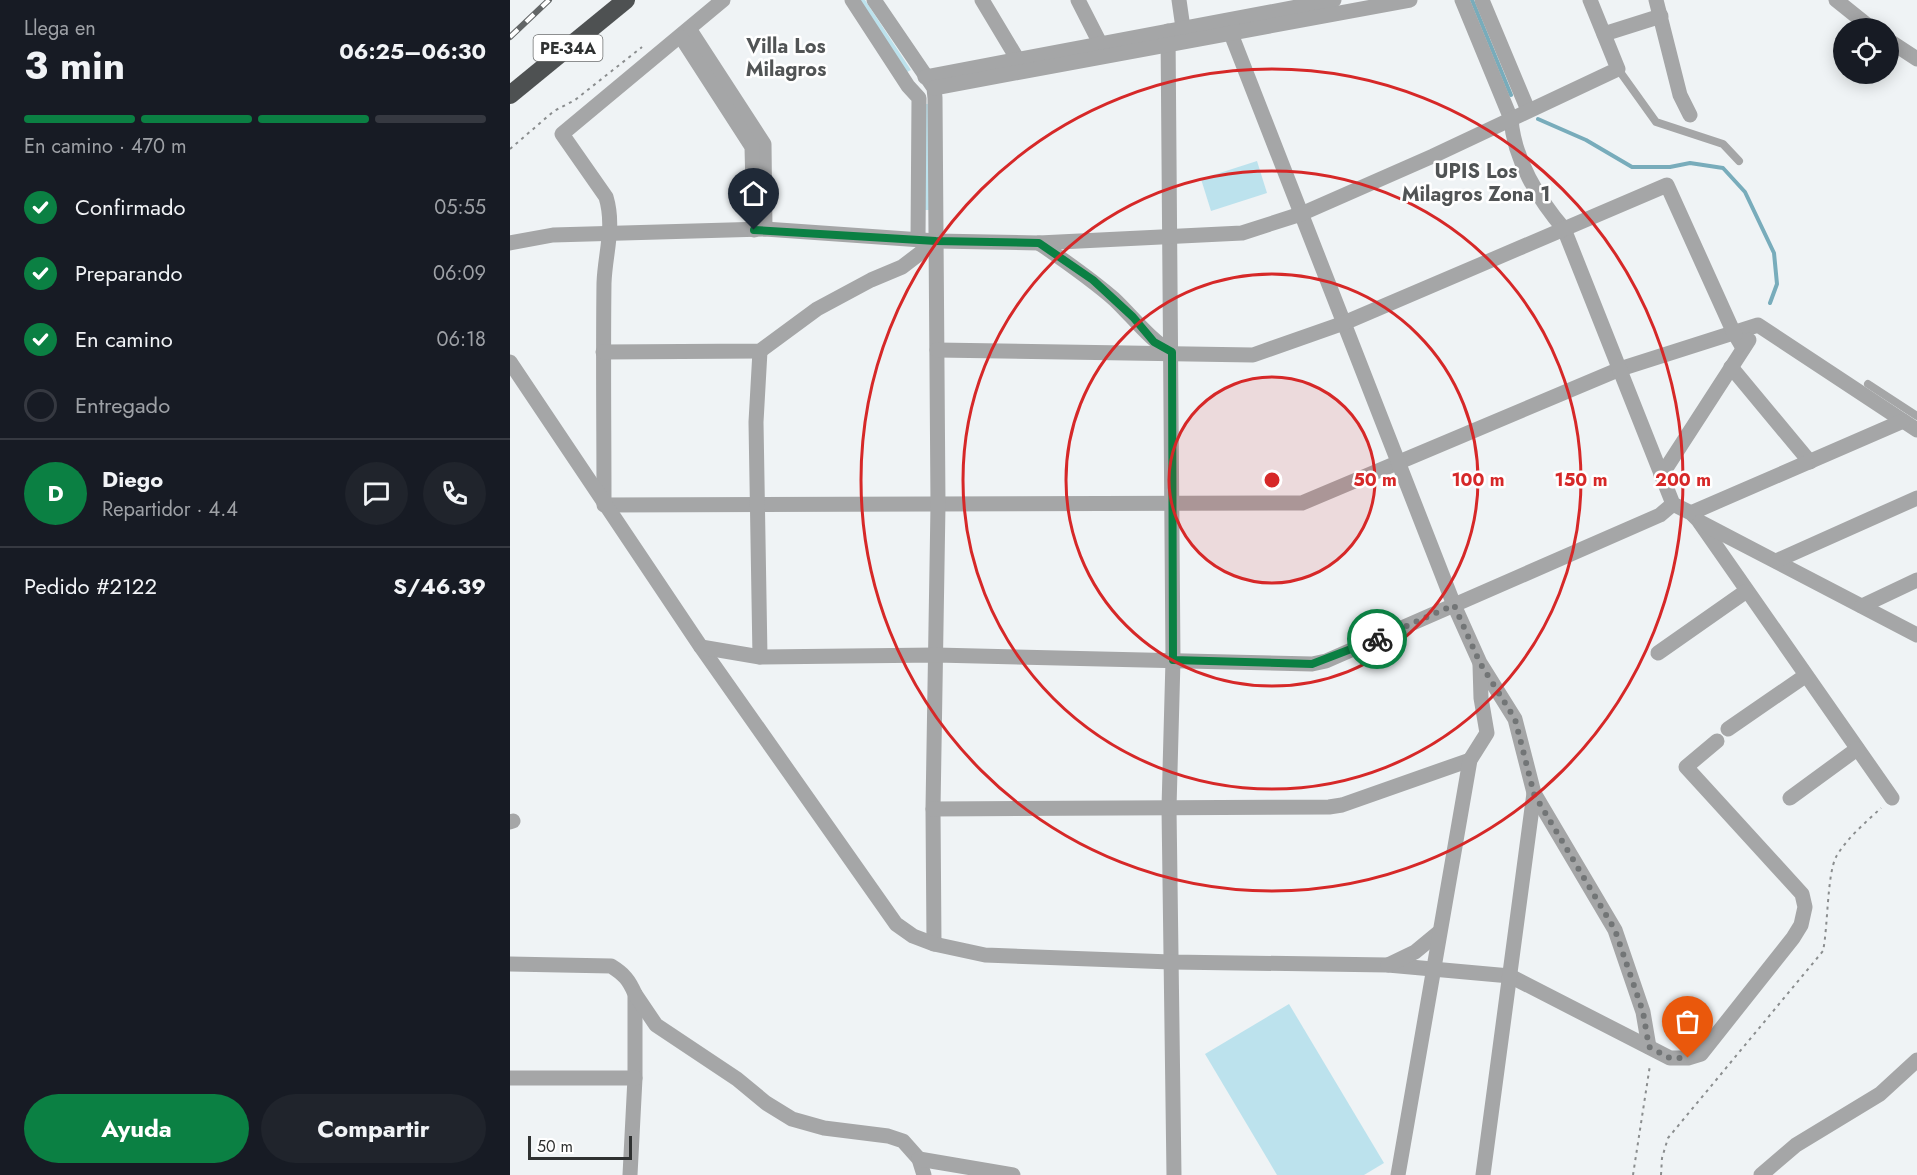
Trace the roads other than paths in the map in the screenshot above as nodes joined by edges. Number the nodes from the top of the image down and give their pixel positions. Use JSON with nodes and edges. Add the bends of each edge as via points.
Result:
{"nodes":[{"id":1,"x":626,"y":0,"type":"edge"},
{"id":2,"x":723,"y":0,"type":"edge"},
{"id":3,"x":852,"y":0,"type":"edge"},
{"id":4,"x":874,"y":0,"type":"edge"},
{"id":5,"x":982,"y":0,"type":"edge"},
{"id":6,"x":1078,"y":0,"type":"edge"},
{"id":7,"x":1179,"y":0,"type":"edge"},
{"id":8,"x":1334,"y":0,"type":"edge"},
{"id":9,"x":1410,"y":0,"type":"edge"},
{"id":10,"x":1461,"y":0,"type":"edge"},
{"id":11,"x":1482,"y":0,"type":"edge"},
{"id":12,"x":1590,"y":0,"type":"edge"},
{"id":13,"x":1656,"y":0,"type":"edge"},
{"id":14,"x":1836,"y":0,"type":"edge"},
{"id":15,"x":1286,"y":4,"type":"edge"},
{"id":16,"x":1661,"y":16,"type":"junction"},
{"id":17,"x":1858,"y":18,"type":"edge"},
{"id":18,"x":1229,"y":28,"type":"junction"},
{"id":19,"x":685,"y":33,"type":"junction"},
{"id":20,"x":1604,"y":34,"type":"junction"},
{"id":21,"x":1173,"y":35,"type":"junction"},
{"id":22,"x":1899,"y":47,"type":"edge"},
{"id":23,"x":1103,"y":49,"type":"junction"},
{"id":24,"x":1917,"y":59,"type":"edge"},
{"id":25,"x":1019,"y":66,"type":"junction"},
{"id":26,"x":1618,"y":69,"type":"junction"},
{"id":27,"x":929,"y":83,"type":"junction"},
{"id":28,"x":510,"y":95,"type":"edge"},
{"id":29,"x":1528,"y":110,"type":"junction"},
{"id":30,"x":1690,"y":115,"type":"dead end"},
{"id":31,"x":1511,"y":119,"type":"junction"},
{"id":32,"x":1739,"y":161,"type":"dead end"},
{"id":33,"x":1301,"y":214,"type":"junction"},
{"id":34,"x":1564,"y":229,"type":"junction"},
{"id":35,"x":760,"y":230,"type":"junction"},
{"id":36,"x":611,"y":236,"type":"junction"},
{"id":37,"x":1168,"y":236,"type":"junction"},
{"id":38,"x":918,"y":240,"type":"junction"},
{"id":39,"x":936,"y":241,"type":"junction"},
{"id":40,"x":510,"y":243,"type":"edge"},
{"id":41,"x":1039,"y":243,"type":"junction"},
{"id":42,"x":1344,"y":323,"type":"junction"},
{"id":43,"x":1758,"y":325,"type":"junction"},
{"id":44,"x":1732,"y":331,"type":"junction"},
{"id":45,"x":1743,"y":348,"type":"junction"},
{"id":46,"x":937,"y":350,"type":"junction"},
{"id":47,"x":760,"y":351,"type":"junction"},
{"id":48,"x":603,"y":352,"type":"junction"},
{"id":49,"x":1172,"y":352,"type":"junction"},
{"id":50,"x":510,"y":362,"type":"edge"},
{"id":51,"x":1731,"y":368,"type":"junction"},
{"id":52,"x":1620,"y":369,"type":"junction"},
{"id":53,"x":1868,"y":384,"type":"dead end"},
{"id":54,"x":1910,"y":419,"type":"edge"},
{"id":55,"x":1917,"y":430,"type":"edge"},
{"id":56,"x":1810,"y":462,"type":"junction"},
{"id":57,"x":1398,"y":463,"type":"junction"},
{"id":58,"x":1661,"y":476,"type":"junction"},
{"id":59,"x":1917,"y":498,"type":"edge"},
{"id":60,"x":756,"y":503,"type":"junction"},
{"id":61,"x":1171,"y":503,"type":"junction"},
{"id":62,"x":1672,"y":504,"type":"junction"},
{"id":63,"x":604,"y":505,"type":"junction"},
{"id":64,"x":938,"y":505,"type":"junction"},
{"id":65,"x":1694,"y":517,"type":"junction"},
{"id":66,"x":1776,"y":561,"type":"junction"},
{"id":67,"x":1917,"y":580,"type":"edge"},
{"id":68,"x":1745,"y":592,"type":"junction"},
{"id":69,"x":1454,"y":605,"type":"junction"},
{"id":70,"x":1862,"y":606,"type":"junction"},
{"id":71,"x":1917,"y":635,"type":"edge"},
{"id":72,"x":701,"y":647,"type":"junction"},
{"id":73,"x":1658,"y":653,"type":"dead end"},
{"id":74,"x":936,"y":655,"type":"junction"},
{"id":75,"x":760,"y":657,"type":"junction"},
{"id":76,"x":1173,"y":660,"type":"junction"},
{"id":77,"x":1480,"y":663,"type":"junction"},
{"id":78,"x":1805,"y":676,"type":"junction"},
{"id":79,"x":1728,"y":729,"type":"dead end"},
{"id":80,"x":1717,"y":741,"type":"dead end"},
{"id":81,"x":1857,"y":749,"type":"junction"},
{"id":82,"x":1470,"y":760,"type":"junction"},
{"id":83,"x":1534,"y":794,"type":"junction"},
{"id":84,"x":1790,"y":798,"type":"dead end"},
{"id":85,"x":1892,"y":798,"type":"road end"},
{"id":86,"x":1169,"y":808,"type":"junction"},
{"id":87,"x":933,"y":809,"type":"junction"},
{"id":88,"x":1438,"y":933,"type":"junction"},
{"id":89,"x":934,"y":944,"type":"junction"},
{"id":90,"x":1171,"y":962,"type":"junction"},
{"id":91,"x":510,"y":964,"type":"edge"},
{"id":92,"x":1388,"y":965,"type":"junction"},
{"id":93,"x":1431,"y":969,"type":"junction"},
{"id":94,"x":1510,"y":976,"type":"junction"},
{"id":95,"x":634,"y":994,"type":"junction"},
{"id":96,"x":1649,"y":1047,"type":"junction"},
{"id":97,"x":1917,"y":1060,"type":"edge"},
{"id":98,"x":510,"y":1078,"type":"edge"},
{"id":99,"x":635,"y":1078,"type":"junction"},
{"id":100,"x":919,"y":1159,"type":"junction"},
{"id":101,"x":630,"y":1175,"type":"edge"},
{"id":102,"x":924,"y":1175,"type":"edge"},
{"id":103,"x":1013,"y":1175,"type":"edge"},
{"id":104,"x":1174,"y":1175,"type":"edge"},
{"id":105,"x":1398,"y":1175,"type":"edge"},
{"id":106,"x":1483,"y":1175,"type":"edge"},
{"id":107,"x":1761,"y":1175,"type":"edge"}],
"edges":[{"from":1,"to":28,"type":"highway","number":"PE-34A"},
{"from":2,"to":19,"type":"street"},
{"from":3,"to":38,"type":"street","via":[[919,98]]},
{"from":4,"to":27,"type":"street"},
{"from":5,"to":25,"type":"street"},
{"from":6,"to":23,"type":"street"},
{"from":7,"to":21,"type":"street"},
{"from":8,"to":15,"type":"street"},
{"from":9,"to":18,"type":"street"},
{"from":10,"to":31,"type":"street"},
{"from":11,"to":29,"type":"street"},
{"from":12,"to":20,"type":"street"},
{"from":13,"to":16,"type":"street"},
{"from":14,"to":17,"type":"street"},
{"from":15,"to":18,"type":"street"},
{"from":16,"to":20,"type":"street"},
{"from":16,"to":30,"type":"street","via":[[1680,94]]},
{"from":18,"to":21,"type":"street"},
{"from":18,"to":21,"type":"street"},
{"from":18,"to":33,"type":"street"},
{"from":19,"to":35,"type":"street","via":[[764,144]]},
{"from":19,"to":36,"type":"street","via":[[562,134],[606,197]]},
{"from":20,"to":26,"type":"street"},
{"from":21,"to":23,"type":"street"},
{"from":21,"to":37,"type":"street"},
{"from":22,"to":24,"type":"street"},
{"from":23,"to":25,"type":"street"},
{"from":25,"to":27,"type":"street"},
{"from":26,"to":29,"type":"street"},
{"from":26,"to":32,"type":"lane","via":[[1656,122],[1723,144]]},
{"from":27,"to":39,"type":"street","via":[[937,130]]},
{"from":29,"to":31,"type":"street"},
{"from":31,"to":33,"type":"street"},
{"from":31,"to":34,"type":"street","via":[[1512,137],[1521,158],[1547,209]]},
{"from":33,"to":37,"type":"street","via":[[1242,233]]},
{"from":33,"to":42,"type":"street"},
{"from":34,"to":42,"type":"street"},
{"from":34,"to":44,"type":"street","via":[[1667,185]]},
{"from":34,"to":52,"type":"street"},
{"from":35,"to":36,"type":"street"},
{"from":35,"to":38,"type":"street"},
{"from":36,"to":40,"type":"street","via":[[553,235]]},
{"from":36,"to":48,"type":"street","via":[[605,265]]},
{"from":37,"to":41,"type":"street"},
{"from":37,"to":49,"type":"street"},
{"from":38,"to":39,"type":"street"},
{"from":39,"to":41,"type":"street"},
{"from":39,"to":46,"type":"street"},
{"from":39,"to":47,"type":"street","via":[[902,267],[817,309]]},
{"from":41,"to":49,"type":"street","via":[[1093,280],[1154,342]]},
{"from":42,"to":49,"type":"street","via":[[1253,355]]},
{"from":42,"to":57,"type":"street"},
{"from":43,"to":44,"type":"street"},
{"from":43,"to":45,"type":"street"},
{"from":43,"to":54,"type":"street"},
{"from":44,"to":45,"type":"street"},
{"from":44,"to":52,"type":"street"},
{"from":45,"to":51,"type":"street"},
{"from":46,"to":49,"type":"street"},
{"from":46,"to":64,"type":"street"},
{"from":47,"to":48,"type":"street"},
{"from":47,"to":60,"type":"street"},
{"from":48,"to":63,"type":"street"},
{"from":49,"to":61,"type":"street"},
{"from":50,"to":63,"type":"street"},
{"from":51,"to":56,"type":"street"},
{"from":51,"to":58,"type":"street"},
{"from":52,"to":57,"type":"street"},
{"from":52,"to":58,"type":"street"},
{"from":53,"to":54,"type":"lane"},
{"from":54,"to":55,"type":"street"},
{"from":54,"to":56,"type":"street"},
{"from":56,"to":65,"type":"street"},
{"from":57,"to":61,"type":"street","via":[[1302,503]]},
{"from":57,"to":69,"type":"street"},
{"from":58,"to":62,"type":"street"},
{"from":59,"to":66,"type":"street"},
{"from":60,"to":63,"type":"street"},
{"from":60,"to":64,"type":"street"},
{"from":60,"to":75,"type":"street"},
{"from":61,"to":64,"type":"street"},
{"from":61,"to":76,"type":"street"},
{"from":62,"to":65,"type":"street"},
{"from":62,"to":69,"type":"street","via":[[1660,515]]},
{"from":63,"to":72,"type":"street"},
{"from":64,"to":74,"type":"street"},
{"from":65,"to":66,"type":"street"},
{"from":65,"to":68,"type":"street"},
{"from":66,"to":70,"type":"street"},
{"from":67,"to":70,"type":"street"},
{"from":68,"to":73,"type":"street"},
{"from":68,"to":78,"type":"street"},
{"from":69,"to":76,"type":"street","via":[[1312,664]]},
{"from":69,"to":77,"type":"street"},
{"from":70,"to":71,"type":"street"},
{"from":72,"to":75,"type":"street"},
{"from":72,"to":89,"type":"street","via":[[896,924]]},
{"from":74,"to":75,"type":"street"},
{"from":74,"to":76,"type":"street"},
{"from":74,"to":87,"type":"street"},
{"from":76,"to":86,"type":"street"},
{"from":77,"to":82,"type":"street","via":[[1487,733]]},
{"from":77,"to":83,"type":"street","via":[[1515,719]]},
{"from":78,"to":79,"type":"street"},
{"from":78,"to":81,"type":"street"},
{"from":80,"to":96,"type":"street","via":[[1686,767],[1802,894],[1805,908],[1801,925],[1769,971],[1701,1054],[1670,1058]]},
{"from":81,"to":84,"type":"street"},
{"from":81,"to":85,"type":"street"},
{"from":82,"to":86,"type":"street","via":[[1336,806]]},
{"from":82,"to":88,"type":"street"},
{"from":83,"to":94,"type":"street"},
{"from":83,"to":96,"type":"street","via":[[1615,930],[1643,1012]]},
{"from":86,"to":87,"type":"street"},
{"from":86,"to":90,"type":"street"},
{"from":87,"to":89,"type":"street"},
{"from":88,"to":92,"type":"street","via":[[1415,952]]},
{"from":88,"to":93,"type":"street"},
{"from":89,"to":90,"type":"street","via":[[985,955]]},
{"from":90,"to":92,"type":"street"},
{"from":90,"to":104,"type":"street"},
{"from":91,"to":95,"type":"street","via":[[611,966],[625,975]]},
{"from":92,"to":93,"type":"street"},
{"from":93,"to":94,"type":"street"},
{"from":93,"to":105,"type":"street"},
{"from":94,"to":96,"type":"street"},
{"from":94,"to":106,"type":"street"},
{"from":95,"to":99,"type":"street"},
{"from":95,"to":100,"type":"street","via":[[656,1025],[774,1109],[824,1128],[903,1141]]},
{"from":97,"to":107,"type":"street","via":[[1880,1094],[1796,1145]]},
{"from":98,"to":99,"type":"street"},
{"from":99,"to":101,"type":"street"},
{"from":100,"to":102,"type":"street"},
{"from":100,"to":103,"type":"street"}]}
